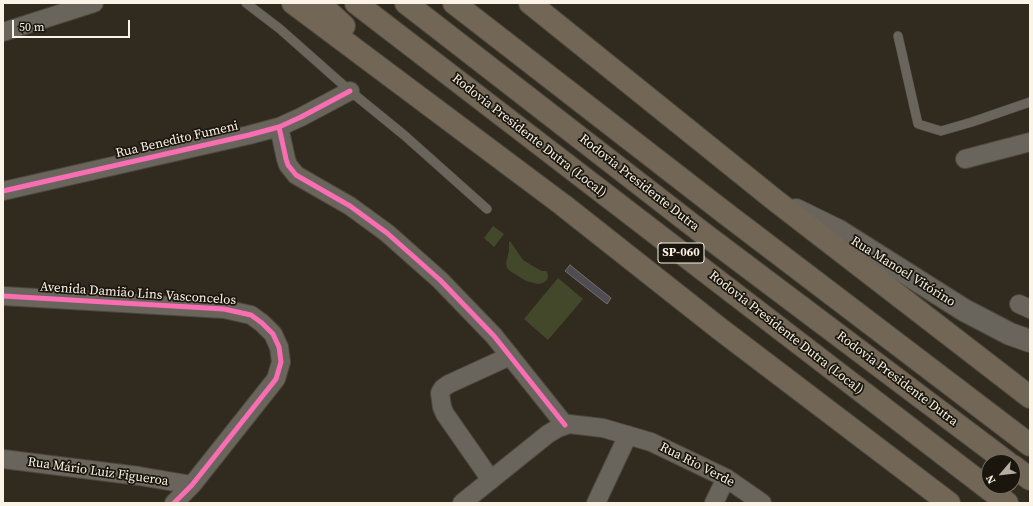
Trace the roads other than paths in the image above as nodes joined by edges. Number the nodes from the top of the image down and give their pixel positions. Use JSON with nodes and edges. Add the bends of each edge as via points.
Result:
{"nodes":[{"id":1,"x":94,"y":3,"type":"edge"},
{"id":2,"x":246,"y":3,"type":"edge"},
{"id":3,"x":292,"y":3,"type":"edge"},
{"id":4,"x":319,"y":3,"type":"edge"},
{"id":5,"x":356,"y":3,"type":"edge"},
{"id":6,"x":406,"y":3,"type":"edge"},
{"id":7,"x":454,"y":3,"type":"edge"},
{"id":8,"x":530,"y":3,"type":"edge"},
{"id":9,"x":3,"y":32,"type":"edge"},
{"id":10,"x":898,"y":36,"type":"dead end"},
{"id":11,"x":350,"y":91,"type":"junction"},
{"id":12,"x":1030,"y":102,"type":"edge"},
{"id":13,"x":279,"y":126,"type":"junction"},
{"id":14,"x":465,"y":133,"type":"junction"},
{"id":15,"x":1030,"y":142,"type":"edge"},
{"id":16,"x":966,"y":159,"type":"dead end"},
{"id":17,"x":3,"y":191,"type":"edge"},
{"id":18,"x":776,"y":201,"type":"junction"},
{"id":19,"x":487,"y":209,"type":"dead end"},
{"id":20,"x":3,"y":296,"type":"edge"},
{"id":21,"x":1030,"y":341,"type":"edge"},
{"id":22,"x":510,"y":356,"type":"junction"},
{"id":23,"x":1030,"y":398,"type":"edge"},
{"id":24,"x":565,"y":425,"type":"junction"},
{"id":25,"x":628,"y":435,"type":"junction"},
{"id":26,"x":1030,"y":445,"type":"edge"},
{"id":27,"x":996,"y":454,"type":"edge"},
{"id":28,"x":3,"y":459,"type":"edge"},
{"id":29,"x":1021,"y":472,"type":"edge"},
{"id":30,"x":726,"y":478,"type":"junction"},
{"id":31,"x":1030,"y":479,"type":"edge"},
{"id":32,"x":491,"y":480,"type":"junction"},
{"id":33,"x":192,"y":485,"type":"junction"},
{"id":34,"x":174,"y":503,"type":"edge"},
{"id":35,"x":462,"y":503,"type":"edge"},
{"id":36,"x":596,"y":503,"type":"edge"},
{"id":37,"x":714,"y":503,"type":"edge"},
{"id":38,"x":762,"y":503,"type":"edge"},
{"id":39,"x":949,"y":503,"type":"edge"},
{"id":40,"x":1006,"y":503,"type":"edge"}],
"edges":[{"from":1,"to":9,"type":"street"},
{"from":2,"to":11,"type":"lane","via":[[280,29]]},
{"from":3,"to":14,"type":"highway"},
{"from":4,"to":14,"type":"highway"},
{"from":5,"to":40,"type":"highway","name":"Rodovia Presidente Dutra (Local)","number":"SP-060"},
{"from":6,"to":27,"type":"highway","name":"Rodovia Presidente Dutra","number":"SP-060","via":[[704,234]]},
{"from":7,"to":26,"type":"highway"},
{"from":8,"to":18,"type":"highway"},
{"from":10,"to":12,"type":"lane","via":[[918,124],[941,131]]},
{"from":11,"to":13,"type":"street","name":"Rua Benedito Fumeni","via":[[301,118]]},
{"from":11,"to":19,"type":"lane"},
{"from":13,"to":17,"type":"street","name":"Rua Benedito Fumeni"},
{"from":13,"to":22,"type":"street","via":[[286,159],[296,175],[350,206],[387,233],[440,280]]},
{"from":14,"to":39,"type":"highway"},
{"from":15,"to":16,"type":"street"},
{"from":18,"to":21,"type":"main road","name":"Rua Manoel Vitórino","via":[[839,231],[964,310],[1010,334]]},
{"from":18,"to":23,"type":"highway"},
{"from":20,"to":33,"type":"street","name":"Avenida Damião Lins Vasconcelos","via":[[224,309],[251,315],[273,334],[279,347],[281,362],[276,379]]},
{"from":22,"to":24,"type":"street"},
{"from":22,"to":32,"type":"street","via":[[448,384],[440,393],[445,414]]},
{"from":24,"to":25,"type":"street","name":"Rua Rio Verde","via":[[579,424]]},
{"from":24,"to":32,"type":"street","via":[[548,434]]},
{"from":25,"to":30,"type":"street","name":"Rua Rio Verde","via":[[652,442]]},
{"from":25,"to":36,"type":"street"},
{"from":28,"to":33,"type":"street","name":"Rua Mário Luiz Figueroa"},
{"from":29,"to":31,"type":"highway"},
{"from":30,"to":37,"type":"street"},
{"from":30,"to":38,"type":"street","name":"Rua Rio Verde"},
{"from":32,"to":35,"type":"street"},
{"from":33,"to":34,"type":"street","name":"Avenida Damião Lins Vasconcelos"}]}
